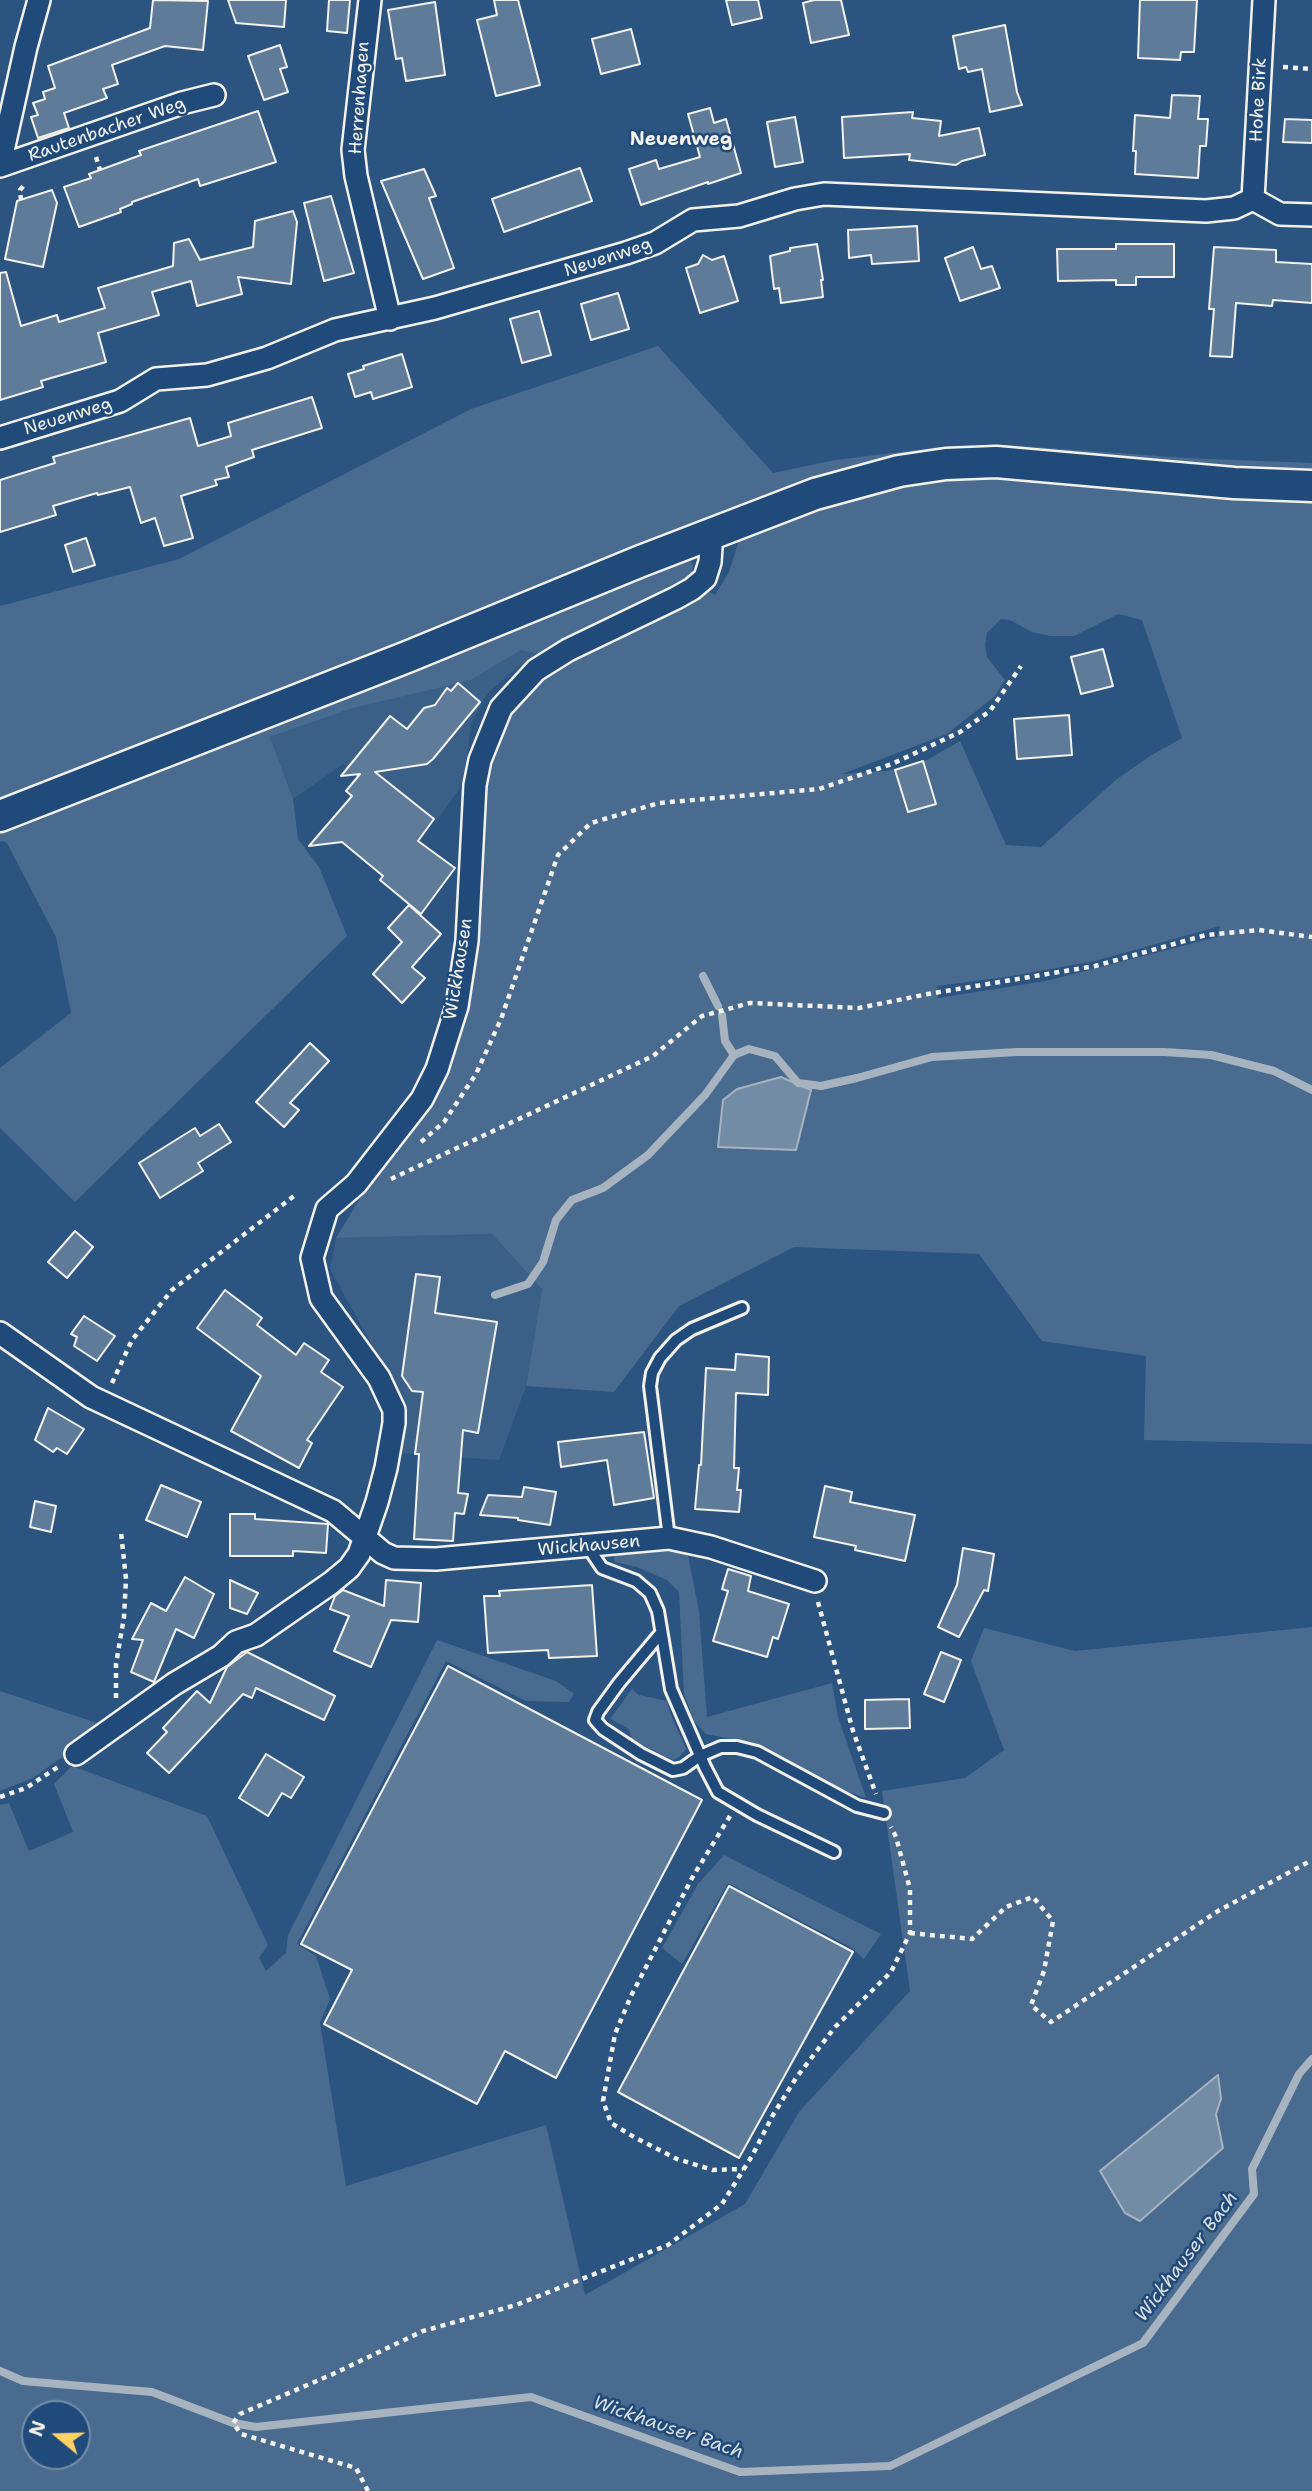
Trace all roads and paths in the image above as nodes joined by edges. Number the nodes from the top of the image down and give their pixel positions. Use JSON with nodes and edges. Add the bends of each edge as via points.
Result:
{"nodes":[{"id":1,"x":39,"y":0,"type":"edge"},
{"id":2,"x":370,"y":0,"type":"edge"},
{"id":3,"x":1264,"y":0,"type":"edge"},
{"id":4,"x":1261,"y":66,"type":"junction"},
{"id":5,"x":1312,"y":69,"type":"edge"},
{"id":6,"x":214,"y":95,"type":"dead end"},
{"id":7,"x":0,"y":165,"type":"edge"},
{"id":8,"x":37,"y":180,"type":"dead end"},
{"id":9,"x":1253,"y":199,"type":"junction"},
{"id":10,"x":21,"y":200,"type":"dead end"},
{"id":11,"x":1312,"y":215,"type":"edge"},
{"id":12,"x":390,"y":319,"type":"junction"},
{"id":13,"x":0,"y":438,"type":"edge"},
{"id":14,"x":1312,"y":486,"type":"edge"},
{"id":15,"x":708,"y":535,"type":"junction"},
{"id":16,"x":1021,"y":666,"type":"dead end"},
{"id":17,"x":0,"y":816,"type":"edge"},
{"id":18,"x":1312,"y":937,"type":"edge"},
{"id":19,"x":414,"y":1148,"type":"dead end"},
{"id":20,"x":388,"y":1180,"type":"dead end"},
{"id":21,"x":293,"y":1196,"type":"dead end"},
{"id":22,"x":742,"y":1308,"type":"dead end"},
{"id":23,"x":0,"y":1332,"type":"edge"},
{"id":24,"x":108,"y":1406,"type":"junction"},
{"id":25,"x":121,"y":1532,"type":"dead end"},
{"id":26,"x":365,"y":1537,"type":"junction"},
{"id":27,"x":669,"y":1538,"type":"junction"},
{"id":28,"x":588,"y":1547,"type":"junction"},
{"id":29,"x":815,"y":1581,"type":"joint"},
{"id":30,"x":661,"y":1633,"type":"junction"},
{"id":31,"x":117,"y":1724,"type":"junction"},
{"id":32,"x":76,"y":1754,"type":"joint"},
{"id":33,"x":700,"y":1756,"type":"junction"},
{"id":34,"x":0,"y":1797,"type":"edge"},
{"id":35,"x":738,"y":1804,"type":"junction"},
{"id":36,"x":884,"y":1813,"type":"junction"},
{"id":37,"x":834,"y":1852,"type":"dead end"},
{"id":38,"x":1312,"y":1860,"type":"edge"},
{"id":39,"x":910,"y":1933,"type":"junction"},
{"id":40,"x":744,"y":2169,"type":"junction"},
{"id":41,"x":368,"y":2491,"type":"edge"}],
"edges":[{"from":1,"to":7,"type":"street","name":"Rautenbacher Weg"},
{"from":2,"to":12,"type":"street","name":"Herrenhagen","via":[[353,150]]},
{"from":3,"to":4,"type":"street","name":"Hohe Birk"},
{"from":4,"to":5,"type":"path"},
{"from":4,"to":9,"type":"street","name":"Hohe Birk"},
{"from":6,"to":7,"type":"street","name":"Rautenbacher Weg"},
{"from":8,"to":10,"type":"path","via":[[20,190]]},
{"from":9,"to":11,"type":"street","via":[[1280,214]]},
{"from":9,"to":12,"type":"street","name":"Neuenweg","via":[[1234,208],[1206,211],[824,194],[739,216],[693,220],[655,243],[626,253]]},
{"from":12,"to":13,"type":"street","name":"Neuenweg","via":[[335,330],[267,358],[207,375],[156,379],[120,401]]},
{"from":14,"to":15,"type":"main road","via":[[1234,484],[996,462],[946,464],[899,471],[815,494]]},
{"from":15,"to":17,"type":"main road"},
{"from":15,"to":26,"type":"street","name":"Wickhausen","via":[[710,562],[705,578],[676,598],[536,670],[502,708],[480,760],[467,941],[457,1006],[437,1069],[422,1099],[356,1184],[327,1209],[312,1258],[321,1298],[379,1378],[394,1410],[386,1468]]},
{"from":16,"to":19,"type":"path","via":[[990,711],[960,732],[892,765],[819,789],[659,803],[591,823],[558,855],[501,1019],[476,1074],[444,1122]]},
{"from":18,"to":20,"type":"path","via":[[1259,930],[1206,935],[1095,966],[859,1009],[750,1003],[702,1016],[653,1056]]},
{"from":21,"to":24,"type":"path","via":[[172,1290],[132,1340],[109,1391]]},
{"from":22,"to":27,"type":"lane","via":[[676,1339],[652,1373]]},
{"from":23,"to":24,"type":"street","name":"Wickhausen"},
{"from":24,"to":26,"type":"street","name":"Wickhausen","via":[[333,1511]]},
{"from":25,"to":31,"type":"path","via":[[126,1579],[116,1664]]},
{"from":26,"to":28,"type":"street","name":"Wickhausen","via":[[383,1553],[414,1560]]},
{"from":26,"to":31,"type":"street","name":"Wickhausen","via":[[349,1568],[331,1583]]},
{"from":27,"to":28,"type":"street","name":"Wickhausen"},
{"from":27,"to":29,"type":"street","name":"Wickhausen"},
{"from":28,"to":30,"type":"lane","via":[[602,1568],[636,1581],[650,1593]]},
{"from":29,"to":36,"type":"path","via":[[853,1731]]},
{"from":30,"to":33,"type":"lane","via":[[671,1689]]},
{"from":30,"to":33,"type":"lane","via":[[618,1683],[595,1720],[641,1754],[673,1770]]},
{"from":31,"to":32,"type":"street","name":"Wickhausen"},
{"from":32,"to":34,"type":"path","via":[[26,1788]]},
{"from":33,"to":35,"type":"lane","via":[[718,1792]]},
{"from":33,"to":36,"type":"lane","via":[[721,1747],[757,1752],[857,1806]]},
{"from":35,"to":37,"type":"lane"},
{"from":35,"to":40,"type":"path","via":[[692,1878],[631,1996],[615,2035],[603,2101],[611,2123],[677,2159],[713,2170]]},
{"from":36,"to":39,"type":"path","via":[[896,1837],[910,1889]]},
{"from":38,"to":39,"type":"path","via":[[1217,1911],[1051,2022],[1031,2005],[1044,1971],[1053,1921],[1033,1896],[1006,1907],[972,1939]]},
{"from":39,"to":40,"type":"path","via":[[891,1972],[835,2027],[796,2078]]},
{"from":40,"to":41,"type":"path","via":[[722,2204],[668,2245],[516,2305],[424,2331],[240,2414],[233,2423],[240,2434],[356,2468]]}]}
